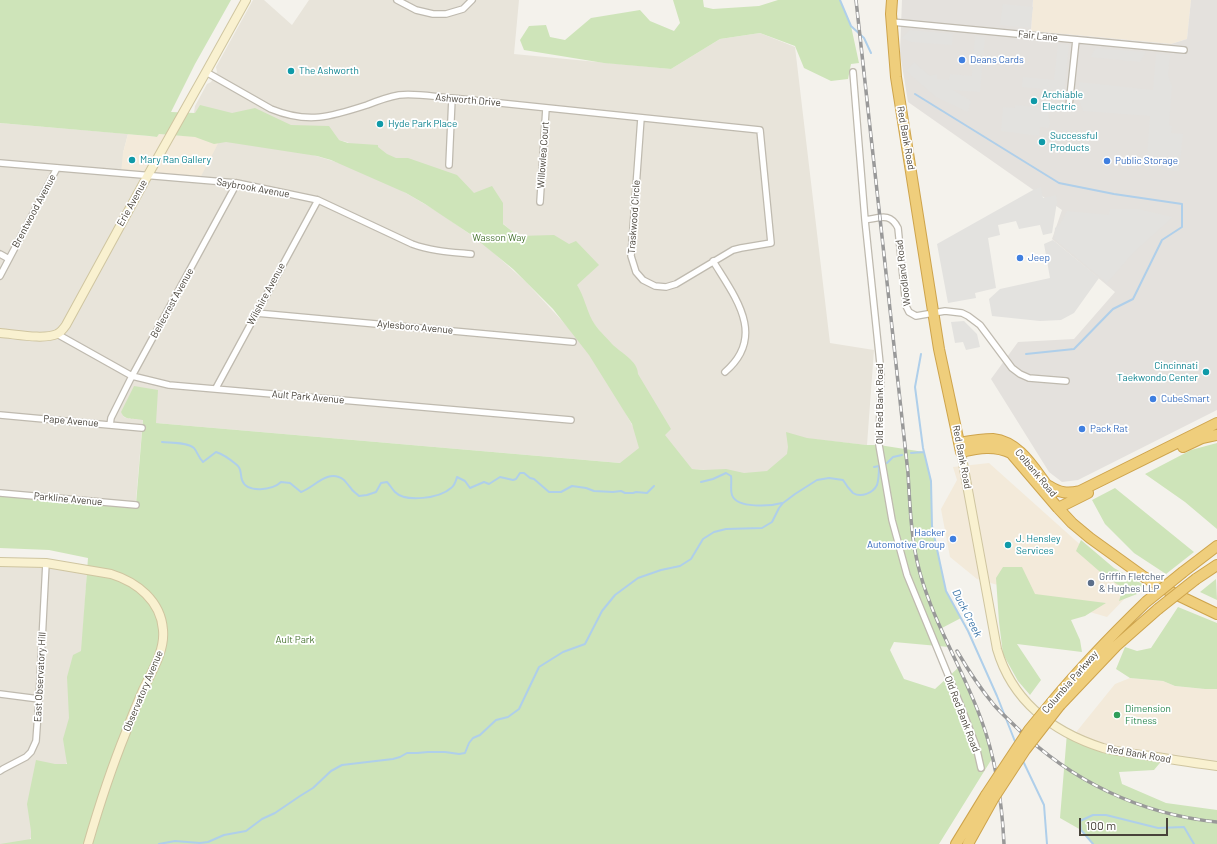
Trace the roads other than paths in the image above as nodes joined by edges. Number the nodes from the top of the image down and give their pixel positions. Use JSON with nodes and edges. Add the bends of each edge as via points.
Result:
{"nodes":[{"id":1,"x":246,"y":0,"type":"edge"},
{"id":2,"x":397,"y":0,"type":"edge"},
{"id":3,"x":472,"y":0,"type":"edge"},
{"id":4,"x":892,"y":0,"type":"edge"},
{"id":5,"x":892,"y":22,"type":"junction"},
{"id":6,"x":1076,"y":40,"type":"junction"},
{"id":7,"x":1184,"y":50,"type":"dead end"},
{"id":8,"x":206,"y":72,"type":"junction"},
{"id":9,"x":853,"y":72,"type":"dead end"},
{"id":10,"x":452,"y":98,"type":"junction"},
{"id":11,"x":1070,"y":106,"type":"dead end"},
{"id":12,"x":546,"y":108,"type":"junction"},
{"id":13,"x":641,"y":118,"type":"junction"},
{"id":14,"x":743,"y":128,"type":"joint"},
{"id":15,"x":0,"y":163,"type":"edge"},
{"id":16,"x":449,"y":165,"type":"dead end"},
{"id":17,"x":57,"y":168,"type":"junction"},
{"id":18,"x":148,"y":175,"type":"junction"},
{"id":19,"x":237,"y":183,"type":"junction"},
{"id":20,"x":318,"y":200,"type":"junction"},
{"id":21,"x":540,"y":202,"type":"dead end"},
{"id":22,"x":865,"y":220,"type":"junction"},
{"id":23,"x":0,"y":254,"type":"edge"},
{"id":24,"x":471,"y":254,"type":"dead end"},
{"id":25,"x":9,"y":259,"type":"junction"},
{"id":26,"x":713,"y":261,"type":"junction"},
{"id":27,"x":0,"y":276,"type":"edge"},
{"id":28,"x":934,"y":312,"type":"junction"},
{"id":29,"x":256,"y":313,"type":"junction"},
{"id":30,"x":0,"y":333,"type":"edge"},
{"id":31,"x":57,"y":334,"type":"junction"},
{"id":32,"x":573,"y":342,"type":"dead end"},
{"id":33,"x":725,"y":372,"type":"dead end"},
{"id":34,"x":132,"y":376,"type":"junction"},
{"id":35,"x":1066,"y":381,"type":"dead end"},
{"id":36,"x":216,"y":388,"type":"junction"},
{"id":37,"x":0,"y":415,"type":"edge"},
{"id":38,"x":571,"y":420,"type":"dead end"},
{"id":39,"x":1217,"y":423,"type":"edge"},
{"id":40,"x":110,"y":425,"type":"junction"},
{"id":41,"x":142,"y":428,"type":"dead end"},
{"id":42,"x":1217,"y":435,"type":"edge"},
{"id":43,"x":960,"y":448,"type":"junction"},
{"id":44,"x":1044,"y":482,"type":"junction"},
{"id":45,"x":0,"y":493,"type":"edge"},
{"id":46,"x":136,"y":504,"type":"dead end"},
{"id":47,"x":1061,"y":507,"type":"junction"},
{"id":48,"x":1217,"y":546,"type":"edge"},
{"id":49,"x":1217,"y":551,"type":"edge"},
{"id":50,"x":0,"y":562,"type":"edge"},
{"id":51,"x":46,"y":563,"type":"junction"},
{"id":52,"x":1217,"y":565,"type":"edge"},
{"id":53,"x":1183,"y":572,"type":"junction"},
{"id":54,"x":1217,"y":607,"type":"edge"},
{"id":55,"x":1217,"y":614,"type":"edge"},
{"id":56,"x":0,"y":694,"type":"edge"},
{"id":57,"x":39,"y":699,"type":"junction"},
{"id":58,"x":1056,"y":704,"type":"junction"},
{"id":59,"x":1217,"y":766,"type":"edge"},
{"id":60,"x":981,"y":768,"type":"dead end"},
{"id":61,"x":0,"y":771,"type":"edge"},
{"id":62,"x":989,"y":797,"type":"junction"},
{"id":63,"x":88,"y":844,"type":"edge"},
{"id":64,"x":956,"y":844,"type":"edge"},
{"id":65,"x":968,"y":844,"type":"edge"}],
"edges":[{"from":1,"to":8,"type":"street","name":"Erie Avenue"},
{"from":2,"to":3,"type":"street","via":[[416,10],[433,14],[446,14],[463,9]]},
{"from":4,"to":5,"type":"highway","name":"Red Bank Road"},
{"from":5,"to":6,"type":"street","name":"Fair Lane"},
{"from":5,"to":28,"type":"highway","name":"Red Bank Road","via":[[896,77]]},
{"from":6,"to":7,"type":"street","name":"Fair Lane"},
{"from":6,"to":11,"type":"street"},
{"from":8,"to":10,"type":"street","name":"Ashworth Drive","via":[[271,109],[303,118],[336,115],[400,95]]},
{"from":8,"to":18,"type":"street","name":"Erie Avenue"},
{"from":9,"to":22,"type":"street","name":"Old Red Bank Road"},
{"from":10,"to":12,"type":"street","name":"Ashworth Drive"},
{"from":10,"to":16,"type":"street"},
{"from":12,"to":13,"type":"street","name":"Ashworth Drive"},
{"from":12,"to":21,"type":"street","name":"Willowlea Court"},
{"from":13,"to":14,"type":"street","name":"Ashworth Drive"},
{"from":13,"to":26,"type":"street","name":"Traskwood Circle","via":[[631,256],[636,272],[648,283],[666,287],[676,284]]},
{"from":14,"to":26,"type":"street","name":"Traskwood Circle","via":[[760,130],[772,243],[741,248]]},
{"from":15,"to":17,"type":"street","name":"Saybrook Avenue"},
{"from":17,"to":18,"type":"street","name":"Saybrook Avenue"},
{"from":17,"to":25,"type":"street","name":"Brentwood Avenue"},
{"from":18,"to":19,"type":"street","name":"Saybrook Avenue"},
{"from":18,"to":31,"type":"street","name":"Erie Avenue","via":[[69,320]]},
{"from":19,"to":20,"type":"street","name":"Saybrook Avenue"},
{"from":19,"to":34,"type":"street","name":"Bellecrest Avenue"},
{"from":20,"to":24,"type":"street","name":"Saybrook Avenue","via":[[412,244],[438,251]]},
{"from":20,"to":29,"type":"street","name":"Wilshire Avenue"},
{"from":22,"to":28,"type":"street","name":"Woodland Road","via":[[884,217],[894,221],[898,228],[907,309],[916,316]]},
{"from":22,"to":60,"type":"street","name":"Old Red Bank Road","via":[[881,373],[879,445],[892,520],[914,596],[973,740]]},
{"from":23,"to":25,"type":"street"},
{"from":25,"to":27,"type":"street","name":"Brentwood Avenue"},
{"from":26,"to":33,"type":"street","via":[[743,312],[746,328],[741,352]]},
{"from":28,"to":35,"type":"street","name":"Woodland Road","via":[[952,311],[968,316],[984,330],[1012,368],[1020,374],[1029,378]]},
{"from":28,"to":43,"type":"highway","name":"Red Bank Road"},
{"from":29,"to":32,"type":"street","name":"Aylesboro Avenue"},
{"from":29,"to":36,"type":"street","name":"Wilshire Avenue"},
{"from":30,"to":31,"type":"street","via":[[42,336]]},
{"from":31,"to":34,"type":"street","name":"Ault Park Avenue"},
{"from":34,"to":36,"type":"street","name":"Ault Park Avenue","via":[[169,385]]},
{"from":34,"to":40,"type":"street","name":"Bellecrest Avenue"},
{"from":36,"to":38,"type":"street","name":"Ault Park Avenue"},
{"from":37,"to":40,"type":"street","name":"Pape Avenue"},
{"from":39,"to":44,"type":"highway","via":[[1080,491],[1060,493]]},
{"from":40,"to":41,"type":"street","name":"Pape Avenue"},
{"from":42,"to":47,"type":"highway","via":[[1193,442]]},
{"from":43,"to":44,"type":"highway","name":"Colbank Road","via":[[991,439],[1008,443],[1021,452]]},
{"from":43,"to":47,"type":"highway","name":"Colbank Road","via":[[993,447],[1011,453]]},
{"from":43,"to":59,"type":"street","name":"Red Bank Road","via":[[997,649],[1005,672],[1018,693],[1045,719],[1088,742],[1120,752]]},
{"from":44,"to":47,"type":"highway","name":"Colbank Road"},
{"from":45,"to":46,"type":"street","name":"Parkline Avenue"},
{"from":47,"to":54,"type":"highway","via":[[1150,574],[1173,588]]},
{"from":47,"to":55,"type":"highway","via":[[1072,523],[1144,577]]},
{"from":48,"to":53,"type":"highway"},
{"from":49,"to":53,"type":"highway","name":"Columbia Parkway"},
{"from":50,"to":51,"type":"street","name":"Observatory Avenue"},
{"from":51,"to":57,"type":"street","name":"East Observatory Hill"},
{"from":51,"to":63,"type":"street","name":"Observatory Avenue","via":[[111,574],[126,580],[152,600],[162,623],[163,640],[160,654],[126,731]]},
{"from":52,"to":58,"type":"highway","name":"Columbia Parkway","bridge":true,"via":[[1158,609]]},
{"from":53,"to":58,"type":"highway","name":"Columbia Parkway","bridge":true,"via":[[1146,602],[1110,637],[1078,671]]},
{"from":56,"to":57,"type":"street"},
{"from":57,"to":61,"type":"street","name":"East Observatory Hill","via":[[34,746],[26,757]]},
{"from":58,"to":62,"type":"highway","name":"Columbia Parkway","bridge":true,"via":[[1029,730]]},
{"from":62,"to":64,"type":"highway","name":"Columbia Parkway"},
{"from":62,"to":65,"type":"highway","name":"Columbia Parkway"}]}
